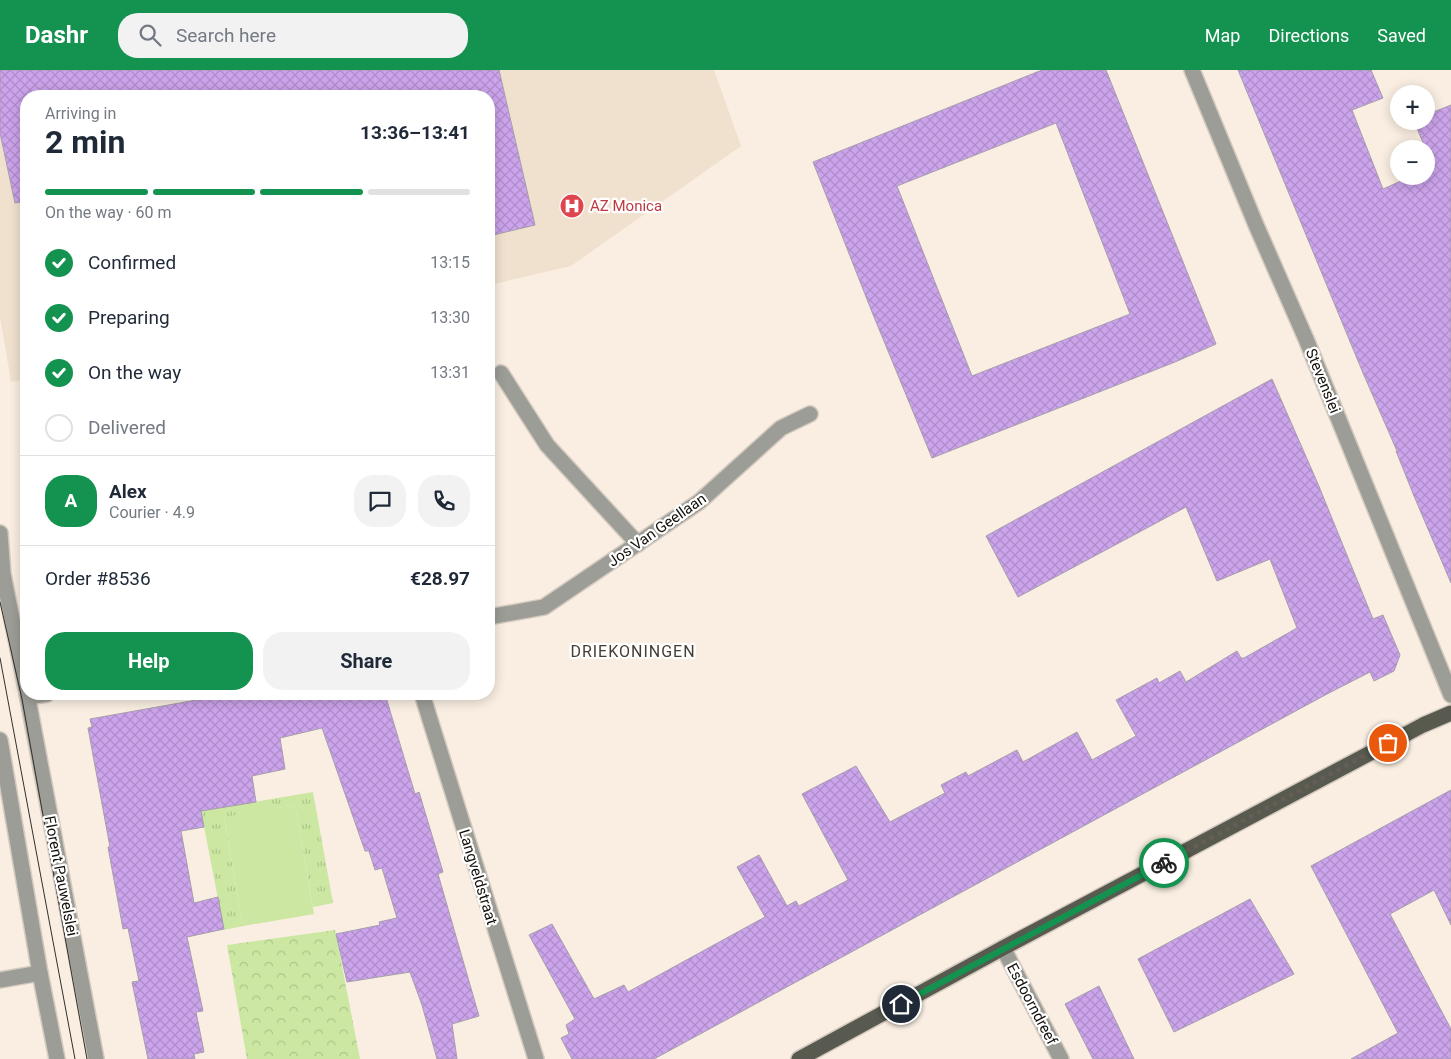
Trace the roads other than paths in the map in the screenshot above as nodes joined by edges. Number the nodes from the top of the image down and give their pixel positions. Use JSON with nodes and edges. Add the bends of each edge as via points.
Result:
{"nodes":[{"id":1,"x":1192,"y":70,"type":"edge"},
{"id":2,"x":501,"y":373,"type":"dead end"},
{"id":3,"x":810,"y":414,"type":"dead end"},
{"id":4,"x":0,"y":533,"type":"edge"},
{"id":5,"x":638,"y":544,"type":"junction"},
{"id":6,"x":6,"y":614,"type":"edge"},
{"id":7,"x":495,"y":616,"type":"edge"},
{"id":8,"x":20,"y":667,"type":"edge"},
{"id":9,"x":1451,"y":694,"type":"edge"},
{"id":10,"x":28,"y":700,"type":"edge"},
{"id":11,"x":424,"y":700,"type":"edge"},
{"id":12,"x":1451,"y":712,"type":"edge"},
{"id":13,"x":0,"y":740,"type":"edge"},
{"id":14,"x":1003,"y":948,"type":"junction"},
{"id":15,"x":40,"y":973,"type":"junction"},
{"id":16,"x":0,"y":980,"type":"edge"},
{"id":17,"x":57,"y":1059,"type":"edge"},
{"id":18,"x":96,"y":1059,"type":"edge"},
{"id":19,"x":536,"y":1059,"type":"edge"},
{"id":20,"x":799,"y":1059,"type":"edge"},
{"id":21,"x":1061,"y":1059,"type":"edge"}],
"edges":[{"from":1,"to":9,"type":"street","name":"Stevenslei"},
{"from":2,"to":5,"type":"street","via":[[547,445]]},
{"from":3,"to":5,"type":"street","name":"Jos Van Geellaan","via":[[780,428],[699,502]]},
{"from":4,"to":6,"type":"street","name":"Florent Pauwelslei"},
{"from":5,"to":7,"type":"street","name":"Jos Van Geellaan","via":[[544,607]]},
{"from":6,"to":8,"type":"street","name":"Florent Pauwelslei"},
{"from":10,"to":18,"type":"street","name":"Florent Pauwelslei"},
{"from":11,"to":19,"type":"street","name":"Langveldstraat"},
{"from":12,"to":14,"type":"main road"},
{"from":13,"to":15,"type":"street"},
{"from":14,"to":20,"type":"main road"},
{"from":14,"to":21,"type":"street","name":"Esdoorndreef"},
{"from":15,"to":16,"type":"street"},
{"from":15,"to":17,"type":"street"}]}
